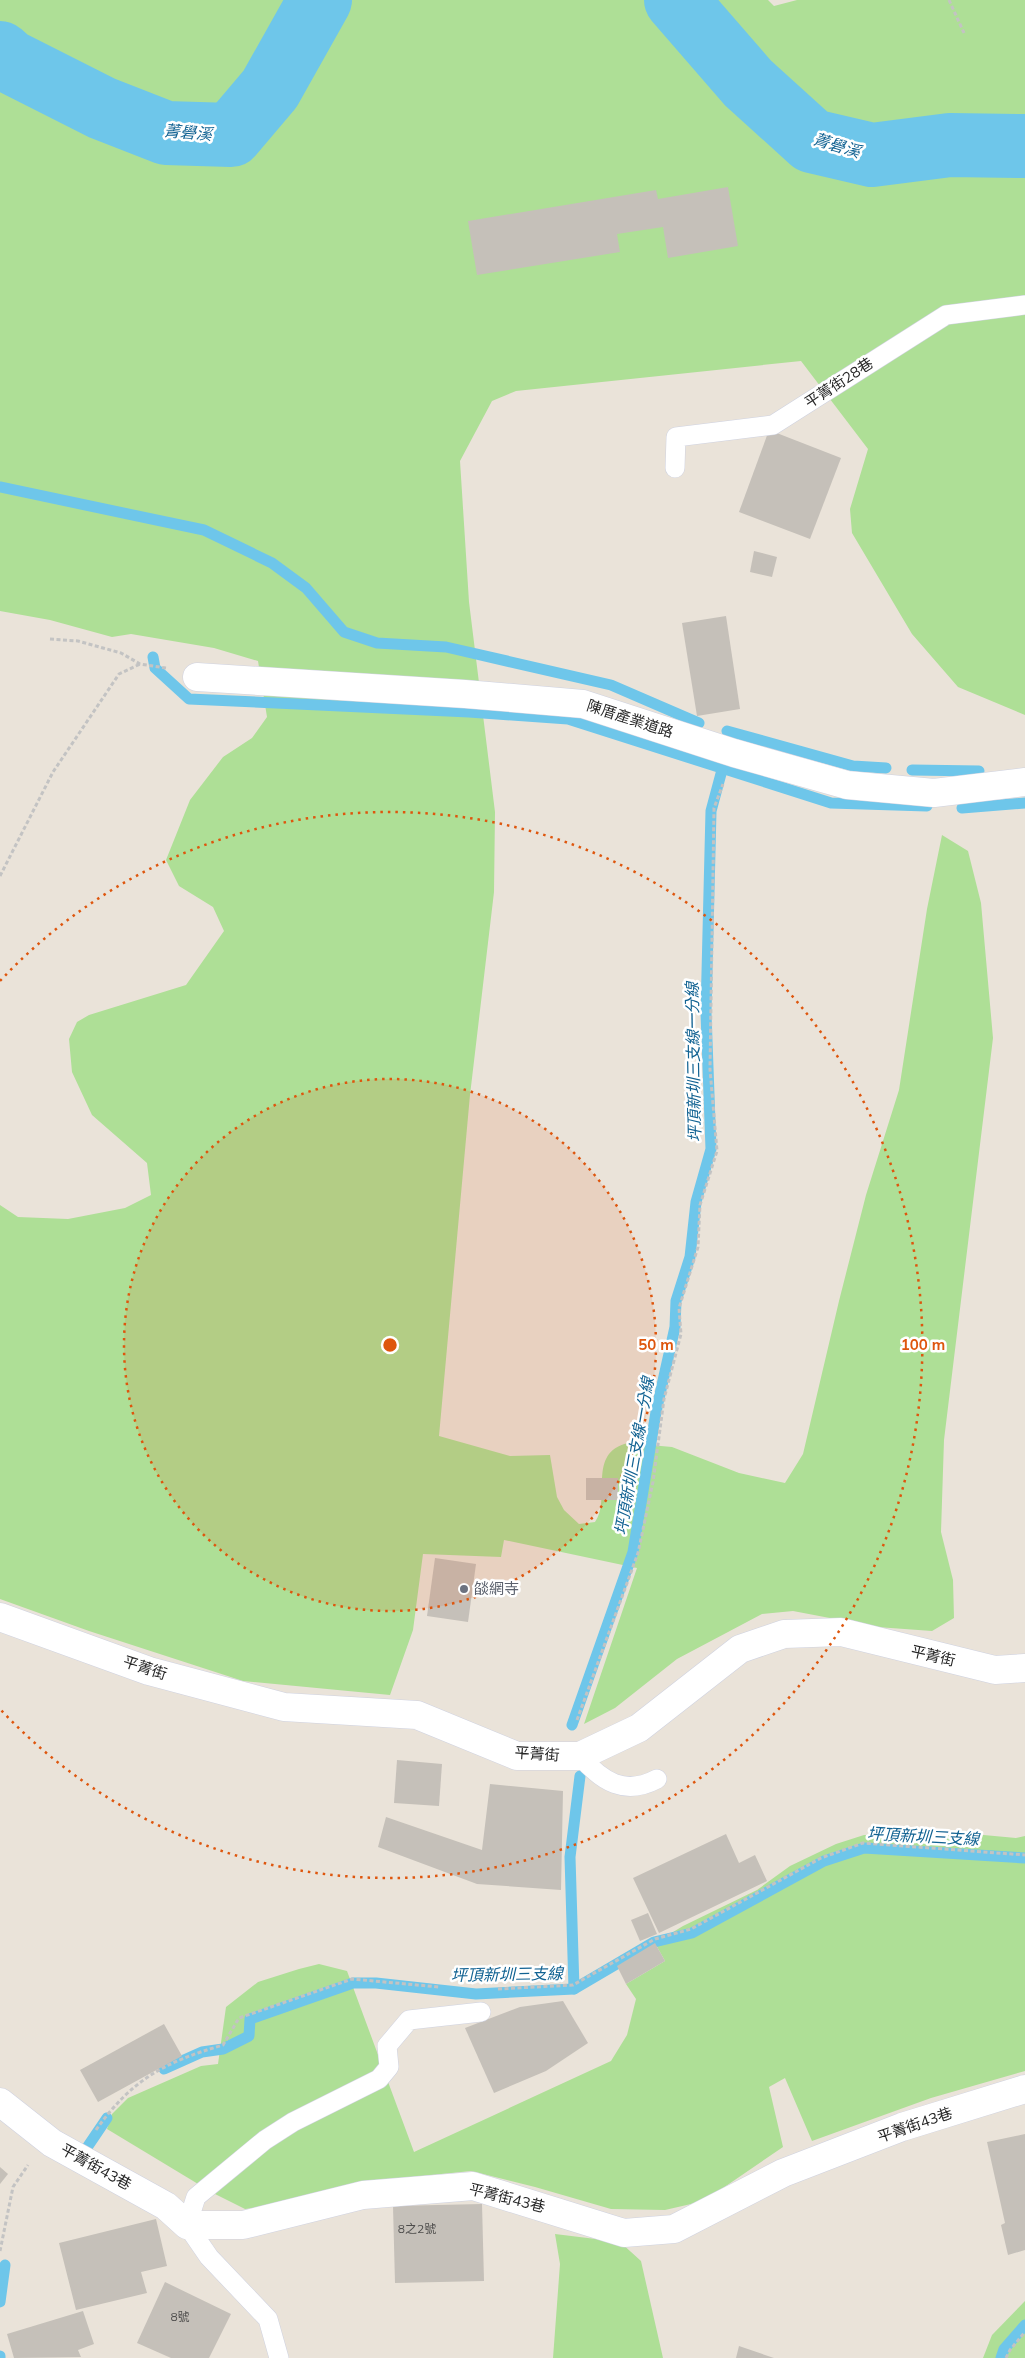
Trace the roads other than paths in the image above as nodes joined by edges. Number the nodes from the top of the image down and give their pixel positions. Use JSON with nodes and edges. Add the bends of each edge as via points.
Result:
{"nodes":[{"id":1,"x":1025,"y":305,"type":"edge"},
{"id":2,"x":675,"y":468,"type":"dead end"},
{"id":3,"x":197,"y":677,"type":"dead end"},
{"id":4,"x":1025,"y":782,"type":"edge"},
{"id":5,"x":0,"y":1617,"type":"edge"},
{"id":6,"x":1025,"y":1668,"type":"edge"},
{"id":7,"x":580,"y":1756,"type":"junction"},
{"id":8,"x":657,"y":1778,"type":"dead end"},
{"id":9,"x":481,"y":2012,"type":"dead end"},
{"id":10,"x":1025,"y":2090,"type":"edge"},
{"id":11,"x":0,"y":2102,"type":"edge"},
{"id":12,"x":187,"y":2225,"type":"junction"},
{"id":13,"x":279,"y":2358,"type":"edge"}],
"edges":[{"from":1,"to":2,"type":"lane","name":"平菁街28巷","via":[[946,315],[774,425],[676,437]]},
{"from":3,"to":4,"type":"street","name":"陳厝產業道路","via":[[583,704],[734,753],[848,785],[934,793]]},
{"from":5,"to":7,"type":"street","name":"平菁街","via":[[149,1671],[284,1707],[417,1715],[517,1756]]},
{"from":6,"to":7,"type":"street","name":"平菁街","via":[[995,1670],[841,1632],[784,1634],[740,1649],[639,1728]]},
{"from":7,"to":8,"type":"lane","via":[[611,1784],[643,1786]]},
{"from":9,"to":12,"type":"lane","via":[[409,2020],[387,2046],[390,2067],[379,2079],[293,2122],[265,2140],[196,2197]]},
{"from":10,"to":12,"type":"street","name":"平菁街43巷","via":[[902,2127],[783,2174],[674,2229],[624,2233],[473,2186],[363,2194],[243,2225]]},
{"from":11,"to":12,"type":"street","name":"平菁街43巷","via":[[52,2142],[166,2206]]},
{"from":12,"to":13,"type":"lane","via":[[210,2257],[268,2319]]}]}
